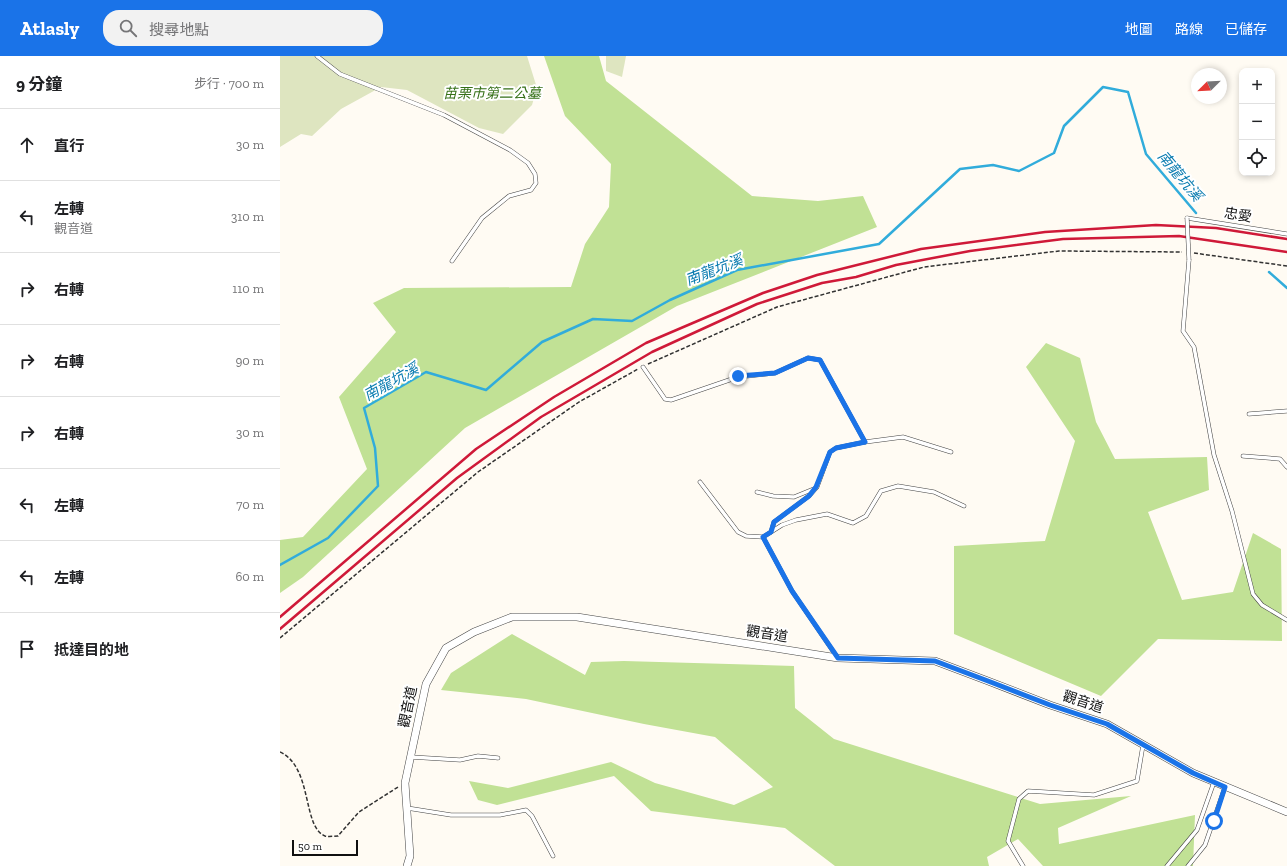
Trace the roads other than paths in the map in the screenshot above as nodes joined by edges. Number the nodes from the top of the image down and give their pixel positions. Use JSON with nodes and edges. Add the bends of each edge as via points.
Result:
{"nodes":[{"id":1,"x":317,"y":56,"type":"edge"},
{"id":2,"x":1287,"y":234,"type":"edge"},
{"id":3,"x":452,"y":261,"type":"dead end"},
{"id":4,"x":643,"y":367,"type":"dead end"},
{"id":5,"x":1287,"y":411,"type":"edge"},
{"id":6,"x":1250,"y":414,"type":"dead end"},
{"id":7,"x":865,"y":442,"type":"junction"},
{"id":8,"x":952,"y":452,"type":"dead end"},
{"id":9,"x":1243,"y":456,"type":"dead end"},
{"id":10,"x":1287,"y":467,"type":"edge"},
{"id":11,"x":700,"y":482,"type":"dead end"},
{"id":12,"x":816,"y":487,"type":"junction"},
{"id":13,"x":757,"y":492,"type":"dead end"},
{"id":14,"x":964,"y":506,"type":"dead end"},
{"id":15,"x":771,"y":532,"type":"junction"},
{"id":16,"x":763,"y":537,"type":"junction"},
{"id":17,"x":1287,"y":620,"type":"edge"},
{"id":18,"x":838,"y":658,"type":"junction"},
{"id":19,"x":1143,"y":745,"type":"junction"},
{"id":20,"x":411,"y":757,"type":"junction"},
{"id":21,"x":498,"y":758,"type":"dead end"},
{"id":22,"x":1214,"y":782,"type":"junction"},
{"id":23,"x":1225,"y":787,"type":"junction"},
{"id":24,"x":407,"y":808,"type":"junction"},
{"id":25,"x":1287,"y":812,"type":"edge"},
{"id":26,"x":553,"y":856,"type":"dead end"},
{"id":27,"x":407,"y":866,"type":"edge"},
{"id":28,"x":1023,"y":866,"type":"edge"},
{"id":29,"x":1167,"y":866,"type":"edge"},
{"id":30,"x":1188,"y":866,"type":"edge"}],
"edges":[{"from":1,"to":3,"type":"lane","via":[[340,74],[444,115],[510,150],[528,163],[535,174],[536,183],[531,190],[509,196],[482,218]]},
{"from":2,"to":17,"type":"lane","name":"忠愛","bridge":true,"via":[[1186,218],[1189,260],[1183,331],[1194,347],[1214,455],[1232,511],[1252,594],[1262,605]]},
{"from":4,"to":7,"type":"lane","via":[[665,399],[671,400],[738,376],[775,373],[808,358],[820,360]]},
{"from":5,"to":6,"type":"lane"},
{"from":7,"to":8,"type":"lane","via":[[903,437]]},
{"from":7,"to":12,"type":"lane","via":[[836,448],[830,452]]},
{"from":9,"to":10,"type":"lane","via":[[1280,459]]},
{"from":11,"to":16,"type":"lane","via":[[738,532],[746,536]]},
{"from":12,"to":13,"type":"lane","via":[[794,497]]},
{"from":12,"to":15,"type":"lane","via":[[809,496],[774,522]]},
{"from":14,"to":15,"type":"lane","via":[[934,492],[898,486],[881,492],[866,516],[853,523],[827,514],[796,520]]},
{"from":15,"to":16,"type":"lane"},
{"from":16,"to":18,"type":"lane","via":[[792,591]]},
{"from":18,"to":19,"type":"street","name":"觀音道","via":[[935,661],[1107,724]]},
{"from":18,"to":20,"type":"street","name":"觀音道","via":[[577,617],[512,617],[474,632],[446,648],[426,684]]},
{"from":19,"to":22,"type":"street","name":"觀音道"},
{"from":19,"to":28,"type":"lane","via":[[1137,781],[1094,795],[1028,790],[1019,799],[1008,841]]},
{"from":20,"to":21,"type":"lane","via":[[460,760],[478,756]]},
{"from":20,"to":24,"type":"street","name":"觀音道","via":[[405,783]]},
{"from":22,"to":23,"type":"street","name":"觀音道"},
{"from":22,"to":29,"type":"lane","via":[[1197,830]]},
{"from":23,"to":25,"type":"street","name":"觀音道"},
{"from":23,"to":30,"type":"lane","via":[[1205,845]]},
{"from":24,"to":26,"type":"lane","via":[[451,814],[500,815],[526,810],[532,816]]},
{"from":24,"to":27,"type":"street","name":"觀音道","via":[[410,856]]}]}
